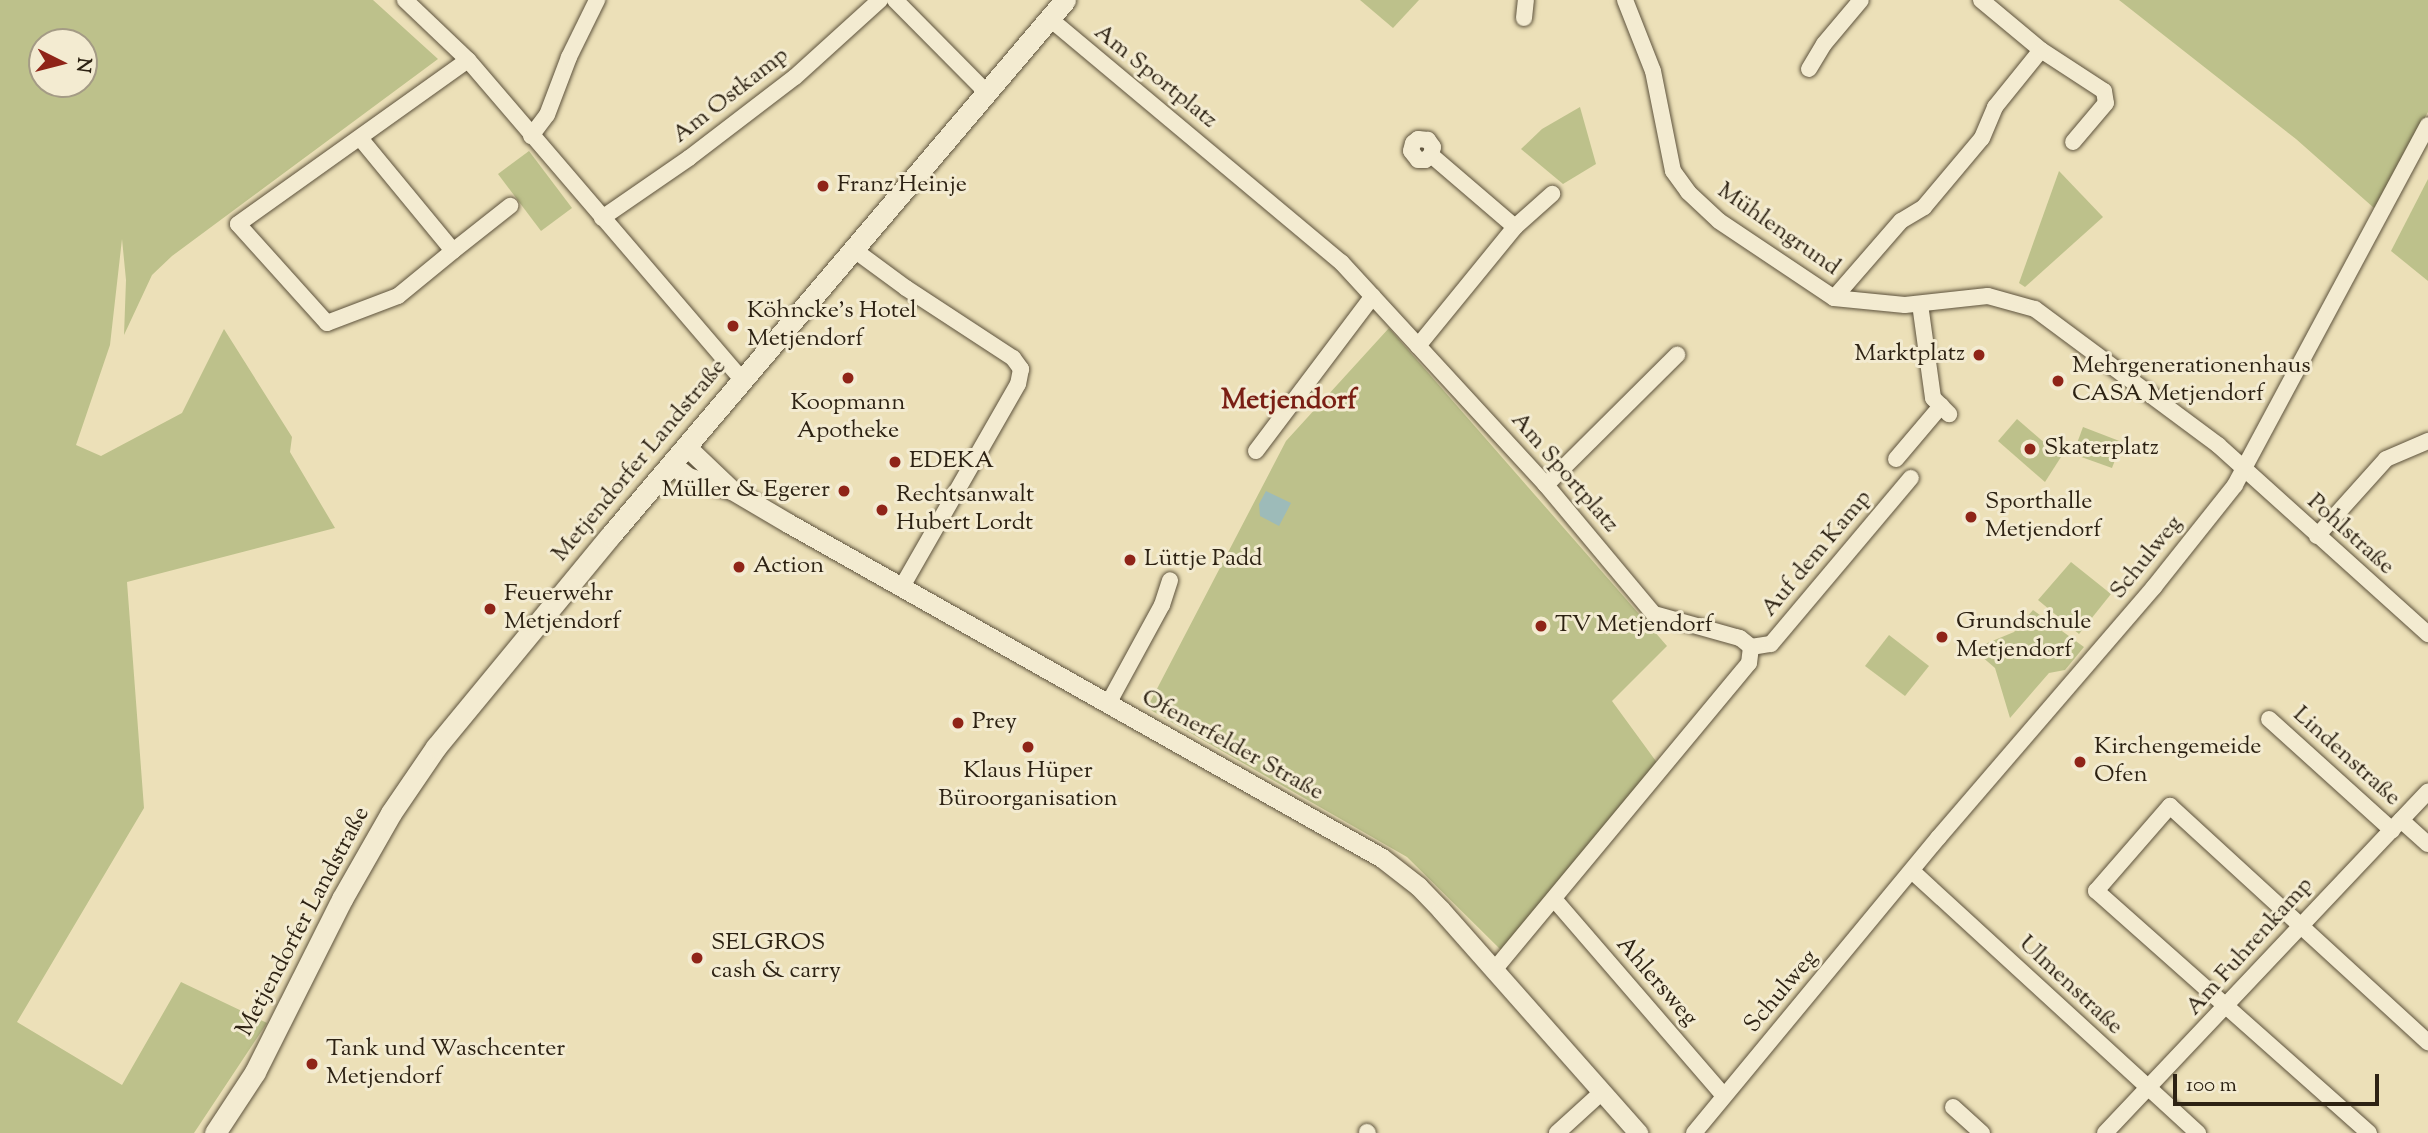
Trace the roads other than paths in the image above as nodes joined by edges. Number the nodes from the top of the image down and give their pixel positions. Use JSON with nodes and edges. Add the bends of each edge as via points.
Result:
{"nodes":[{"id":1,"x":405,"y":0,"type":"edge"},
{"id":2,"x":597,"y":0,"type":"edge"},
{"id":3,"x":880,"y":0,"type":"edge"},
{"id":4,"x":895,"y":0,"type":"edge"},
{"id":5,"x":1065,"y":0,"type":"edge"},
{"id":6,"x":1526,"y":0,"type":"edge"},
{"id":7,"x":1625,"y":0,"type":"edge"},
{"id":8,"x":1861,"y":0,"type":"edge"},
{"id":9,"x":1982,"y":0,"type":"edge"},
{"id":10,"x":1049,"y":18,"type":"junction"},
{"id":11,"x":1524,"y":18,"type":"dead end"},
{"id":12,"x":2041,"y":50,"type":"junction"},
{"id":13,"x":468,"y":60,"type":"junction"},
{"id":14,"x":1809,"y":69,"type":"dead end"},
{"id":15,"x":986,"y":92,"type":"junction"},
{"id":16,"x":2428,"y":125,"type":"edge"},
{"id":17,"x":531,"y":136,"type":"junction"},
{"id":18,"x":360,"y":138,"type":"junction"},
{"id":19,"x":2073,"y":142,"type":"dead end"},
{"id":20,"x":1431,"y":155,"type":"dead end"},
{"id":21,"x":1552,"y":194,"type":"dead end"},
{"id":22,"x":510,"y":206,"type":"dead end"},
{"id":23,"x":602,"y":218,"type":"junction"},
{"id":24,"x":1515,"y":227,"type":"junction"},
{"id":25,"x":853,"y":248,"type":"junction"},
{"id":26,"x":453,"y":251,"type":"junction"},
{"id":27,"x":1373,"y":296,"type":"junction"},
{"id":28,"x":1834,"y":298,"type":"junction"},
{"id":29,"x":1920,"y":304,"type":"junction"},
{"id":30,"x":1418,"y":346,"type":"junction"},
{"id":31,"x":1677,"y":355,"type":"dead end"},
{"id":32,"x":742,"y":380,"type":"junction"},
{"id":33,"x":2428,"y":441,"type":"edge"},
{"id":34,"x":687,"y":447,"type":"junction"},
{"id":35,"x":1256,"y":451,"type":"dead end"},
{"id":36,"x":1896,"y":459,"type":"dead end"},
{"id":37,"x":673,"y":465,"type":"junction"},
{"id":38,"x":2243,"y":470,"type":"junction"},
{"id":39,"x":1911,"y":478,"type":"dead end"},
{"id":40,"x":1546,"y":485,"type":"junction"},
{"id":41,"x":732,"y":490,"type":"junction"},
{"id":42,"x":2317,"y":536,"type":"junction"},
{"id":43,"x":1170,"y":580,"type":"dead end"},
{"id":44,"x":901,"y":587,"type":"junction"},
{"id":45,"x":2428,"y":634,"type":"edge"},
{"id":46,"x":1751,"y":647,"type":"junction"},
{"id":47,"x":1108,"y":704,"type":"junction"},
{"id":48,"x":2269,"y":719,"type":"dead end"},
{"id":49,"x":2428,"y":791,"type":"edge"},
{"id":50,"x":2396,"y":825,"type":"junction"},
{"id":51,"x":2428,"y":844,"type":"edge"},
{"id":52,"x":1912,"y":872,"type":"junction"},
{"id":53,"x":1554,"y":899,"type":"junction"},
{"id":54,"x":2298,"y":925,"type":"junction"},
{"id":55,"x":1493,"y":971,"type":"junction"},
{"id":56,"x":2228,"y":1006,"type":"junction"},
{"id":57,"x":2428,"y":1042,"type":"edge"},
{"id":58,"x":2148,"y":1088,"type":"junction"},
{"id":59,"x":1602,"y":1092,"type":"junction"},
{"id":60,"x":1724,"y":1096,"type":"junction"},
{"id":61,"x":1953,"y":1107,"type":"dead end"},
{"id":62,"x":215,"y":1133,"type":"edge"},
{"id":63,"x":1557,"y":1133,"type":"edge"},
{"id":64,"x":1638,"y":1133,"type":"edge"},
{"id":65,"x":1694,"y":1133,"type":"edge"},
{"id":66,"x":1982,"y":1133,"type":"edge"},
{"id":67,"x":2105,"y":1133,"type":"edge"},
{"id":68,"x":2198,"y":1133,"type":"edge"},
{"id":69,"x":2369,"y":1133,"type":"edge"}],
"edges":[{"from":1,"to":13,"type":"street"},
{"from":2,"to":17,"type":"street","via":[[547,116]]},
{"from":3,"to":23,"type":"street","name":"Am Ostkamp","via":[[796,77]]},
{"from":4,"to":15,"type":"street"},
{"from":5,"to":10,"type":"main road","name":"Metjendorfer Landstraße"},
{"from":6,"to":11,"type":"street"},
{"from":7,"to":28,"type":"street","name":"Mühlengrund","via":[[1653,71],[1668,155],[1678,182],[1719,221]]},
{"from":8,"to":14,"type":"street"},
{"from":9,"to":12,"type":"street"},
{"from":10,"to":15,"type":"main road","name":"Metjendorfer Landstraße"},
{"from":10,"to":27,"type":"street","name":"Am Sportplatz","via":[[1341,262]]},
{"from":12,"to":19,"type":"street","via":[[2104,91],[2106,103]]},
{"from":12,"to":28,"type":"street","via":[[1995,107],[1982,138],[1924,207],[1901,221]]},
{"from":13,"to":17,"type":"street"},
{"from":13,"to":18,"type":"street"},
{"from":15,"to":25,"type":"main road","name":"Metjendorfer Landstraße"},
{"from":16,"to":38,"type":"street","name":"Schulweg"},
{"from":17,"to":23,"type":"street"},
{"from":18,"to":26,"type":"street"},
{"from":18,"to":26,"type":"street","via":[[238,223],[327,323],[398,296]]},
{"from":20,"to":24,"type":"street"},
{"from":21,"to":24,"type":"street"},
{"from":22,"to":26,"type":"street"},
{"from":23,"to":32,"type":"street"},
{"from":24,"to":30,"type":"street"},
{"from":25,"to":32,"type":"main road","name":"Metjendorfer Landstraße"},
{"from":25,"to":44,"type":"street","via":[[1013,358],[1021,369],[1018,384]]},
{"from":27,"to":30,"type":"street","name":"Am Sportplatz"},
{"from":27,"to":35,"type":"street"},
{"from":28,"to":29,"type":"street","name":"Mühlengrund"},
{"from":29,"to":36,"type":"street","via":[[1933,398],[1945,410]]},
{"from":29,"to":38,"type":"street","name":"Mühlengrund","via":[[1988,296],[2035,309],[2218,445]]},
{"from":30,"to":40,"type":"street","name":"Am Sportplatz"},
{"from":31,"to":40,"type":"street"},
{"from":32,"to":34,"type":"main road","name":"Metjendorfer Landstraße"},
{"from":33,"to":42,"type":"street","via":[[2386,460]]},
{"from":34,"to":37,"type":"main road","name":"Metjendorfer Landstraße"},
{"from":34,"to":41,"type":"street","name":"Ofenerfelder Straße"},
{"from":37,"to":41,"type":"street","name":"Ofenerfelder Straße","via":[[688,477]]},
{"from":37,"to":62,"type":"main road","name":"Metjendorfer Landstraße","via":[[498,670],[406,791],[342,899],[255,1072]]},
{"from":38,"to":42,"type":"street","name":"Pohlstraße"},
{"from":38,"to":52,"type":"street","name":"Schulweg","via":[[2159,580]]},
{"from":39,"to":46,"type":"street","name":"Auf dem Kamp","via":[[1771,644]]},
{"from":40,"to":46,"type":"street","name":"Am Sportplatz","via":[[1654,614],[1740,638]]},
{"from":41,"to":44,"type":"street","name":"Ofenerfelder Straße"},
{"from":42,"to":45,"type":"street","name":"Pohlstraße"},
{"from":43,"to":47,"type":"street","via":[[1162,605]]},
{"from":44,"to":47,"type":"street","name":"Ofenerfelder Straße"},
{"from":46,"to":53,"type":"street","via":[[1749,663]]},
{"from":47,"to":55,"type":"street","name":"Ofenerfelder Straße","via":[[1382,858],[1418,886]]},
{"from":48,"to":50,"type":"street","name":"Lindenstraße"},
{"from":49,"to":50,"type":"street","name":"Am Fuhrenkamp"},
{"from":50,"to":51,"type":"street","name":"Lindenstraße"},
{"from":50,"to":54,"type":"street","name":"Am Fuhrenkamp"},
{"from":52,"to":58,"type":"street","name":"Ulmenstraße"},
{"from":52,"to":60,"type":"street","name":"Schulweg"},
{"from":53,"to":55,"type":"street"},
{"from":53,"to":60,"type":"street","name":"Ahlersweg"},
{"from":54,"to":56,"type":"street","name":"Am Fuhrenkamp"},
{"from":54,"to":56,"type":"street","via":[[2171,806],[2096,891]]},
{"from":54,"to":57,"type":"street"},
{"from":55,"to":59,"type":"street","name":"Ofenerfelder Straße"},
{"from":56,"to":58,"type":"street","name":"Am Fuhrenkamp"},
{"from":56,"to":69,"type":"street"},
{"from":58,"to":67,"type":"street","name":"Am Fuhrenkamp"},
{"from":58,"to":68,"type":"street","name":"Ulmenstraße"},
{"from":59,"to":63,"type":"street"},
{"from":59,"to":64,"type":"street","name":"Ofenerfelder Straße"},
{"from":60,"to":65,"type":"street","name":"Schulweg"},
{"from":61,"to":66,"type":"street"}]}
